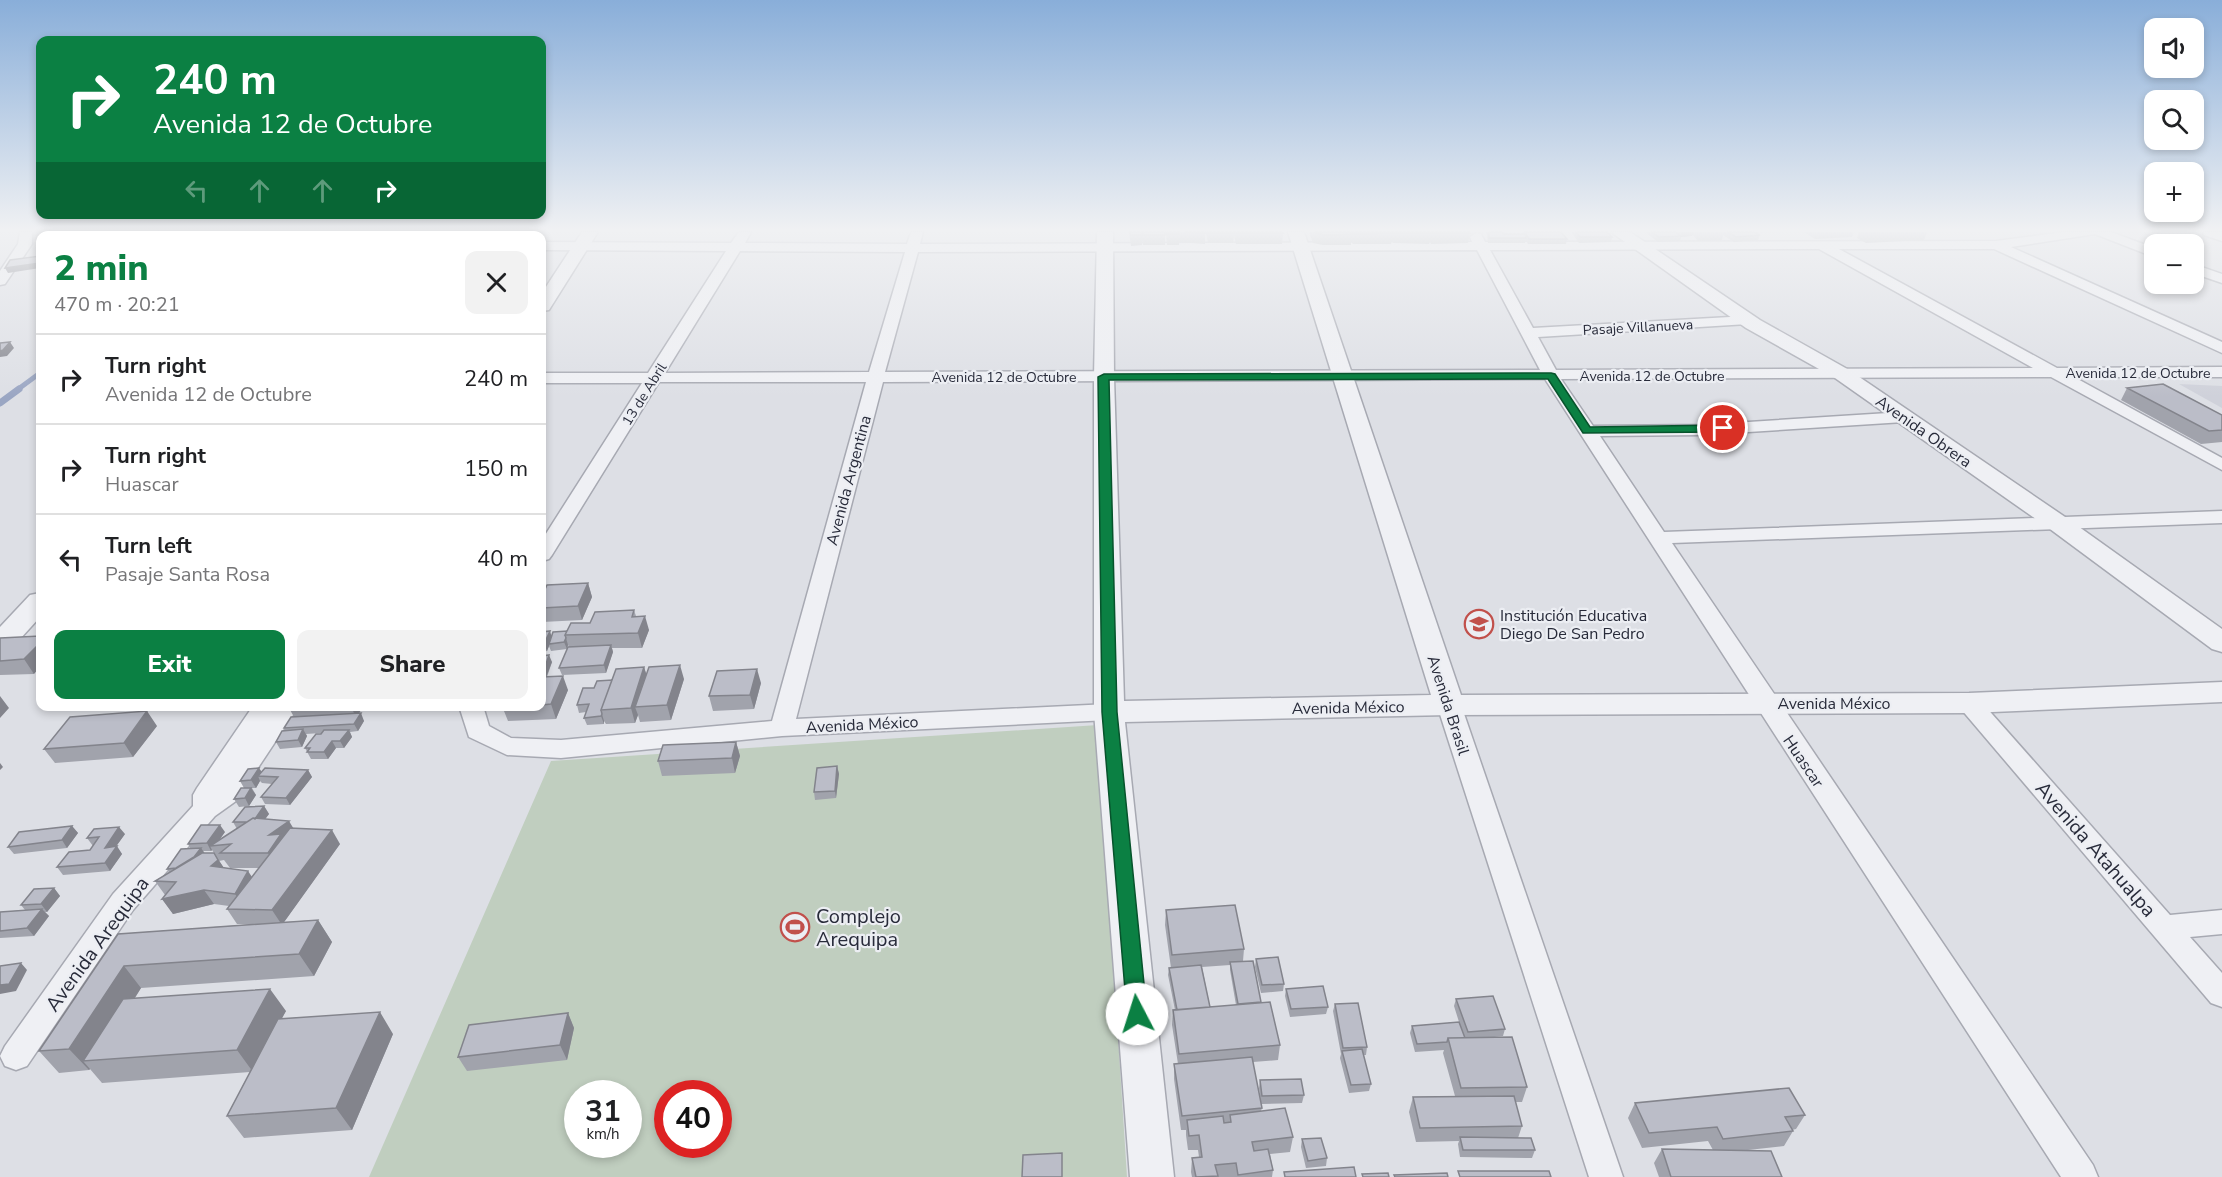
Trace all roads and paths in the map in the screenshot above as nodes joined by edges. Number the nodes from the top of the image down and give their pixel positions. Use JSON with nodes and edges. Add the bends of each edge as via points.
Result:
{"nodes":[{"id":1,"x":710,"y":287,"type":"edge"},
{"id":2,"x":901,"y":287,"type":"edge"},
{"id":3,"x":1105,"y":287,"type":"edge"},
{"id":4,"x":1314,"y":287,"type":"edge"},
{"id":5,"x":1503,"y":287,"type":"edge"},
{"id":6,"x":1700,"y":287,"type":"edge"},
{"id":7,"x":1898,"y":287,"type":"edge"},
{"id":8,"x":2089,"y":287,"type":"edge"},
{"id":9,"x":1748,"y":320,"type":"junction"},
{"id":10,"x":1528,"y":333,"type":"junction"},
{"id":11,"x":2222,"y":348,"type":"edge"},
{"id":12,"x":2222,"y":372,"type":"edge"},
{"id":13,"x":2057,"y":373,"type":"junction"},
{"id":14,"x":1842,"y":375,"type":"junction"},
{"id":15,"x":876,"y":376,"type":"junction"},
{"id":16,"x":1343,"y":376,"type":"junction"},
{"id":17,"x":1551,"y":376,"type":"junction"},
{"id":18,"x":655,"y":377,"type":"junction"},
{"id":19,"x":1104,"y":377,"type":"junction"},
{"id":20,"x":546,"y":378,"type":"edge"},
{"id":21,"x":1904,"y":417,"type":"junction"},
{"id":22,"x":1587,"y":431,"type":"junction"},
{"id":23,"x":2222,"y":465,"type":"edge"},
{"id":24,"x":2222,"y":517,"type":"edge"},
{"id":25,"x":2059,"y":524,"type":"junction"},
{"id":26,"x":1656,"y":538,"type":"junction"},
{"id":27,"x":546,"y":549,"type":"edge"},
{"id":28,"x":36,"y":605,"type":"edge"},
{"id":29,"x":2222,"y":643,"type":"edge"},
{"id":30,"x":0,"y":644,"type":"edge"},
{"id":31,"x":2222,"y":692,"type":"edge"},
{"id":32,"x":1969,"y":703,"type":"junction"},
{"id":33,"x":1766,"y":704,"type":"junction"},
{"id":34,"x":1449,"y":705,"type":"junction"},
{"id":35,"x":263,"y":711,"type":"edge"},
{"id":36,"x":284,"y":711,"type":"edge"},
{"id":37,"x":472,"y":711,"type":"edge"},
{"id":38,"x":1109,"y":712,"type":"junction"},
{"id":39,"x":782,"y":728,"type":"junction"},
{"id":40,"x":206,"y":809,"type":"junction"},
{"id":41,"x":2222,"y":922,"type":"edge"},
{"id":42,"x":2164,"y":927,"type":"junction"},
{"id":43,"x":2222,"y":994,"type":"edge"},
{"id":44,"x":16,"y":1056,"type":"dead end"},
{"id":45,"x":1152,"y":1177,"type":"edge"},
{"id":46,"x":1606,"y":1177,"type":"edge"},
{"id":47,"x":2081,"y":1177,"type":"edge"}],
"edges":[{"from":1,"to":18,"type":"street","name":"13 de Abril"},
{"from":2,"to":15,"type":"street","name":"Avenida Argentina"},
{"from":3,"to":19,"type":"street"},
{"from":4,"to":16,"type":"street","name":"Avenida Brasil"},
{"from":5,"to":10,"type":"street","name":"Huascar"},
{"from":6,"to":9,"type":"street","name":"Avenida Obrera"},
{"from":7,"to":13,"type":"street"},
{"from":8,"to":11,"type":"street"},
{"from":9,"to":10,"type":"street","name":"Pasaje Villanueva"},
{"from":9,"to":14,"type":"street","name":"Avenida Obrera"},
{"from":10,"to":17,"type":"street","name":"Huascar"},
{"from":12,"to":13,"type":"street","name":"Avenida 12 de Octubre"},
{"from":13,"to":14,"type":"street","name":"Avenida 12 de Octubre"},
{"from":13,"to":23,"type":"street"},
{"from":14,"to":17,"type":"street","name":"Avenida 12 de Octubre"},
{"from":14,"to":21,"type":"street","name":"Avenida Obrera"},
{"from":15,"to":18,"type":"street","name":"Avenida 12 de Octubre"},
{"from":15,"to":19,"type":"street","name":"Avenida 12 de Octubre"},
{"from":15,"to":39,"type":"street","name":"Avenida Argentina"},
{"from":16,"to":17,"type":"street","name":"Avenida 12 de Octubre"},
{"from":16,"to":19,"type":"street","name":"Avenida 12 de Octubre"},
{"from":16,"to":34,"type":"street","name":"Avenida Brasil"},
{"from":17,"to":22,"type":"street","name":"Huascar"},
{"from":18,"to":20,"type":"street","name":"Avenida 12 de Octubre"},
{"from":18,"to":27,"type":"street","name":"13 de Abril"},
{"from":19,"to":38,"type":"street"},
{"from":21,"to":22,"type":"street","via":[[1701,430]]},
{"from":21,"to":25,"type":"street","name":"Avenida Obrera"},
{"from":22,"to":26,"type":"street","name":"Huascar"},
{"from":24,"to":25,"type":"street"},
{"from":25,"to":26,"type":"street"},
{"from":25,"to":29,"type":"street","name":"Avenida Obrera"},
{"from":26,"to":33,"type":"street","name":"Huascar"},
{"from":28,"to":30,"type":"street"},
{"from":31,"to":32,"type":"street","name":"Avenida México"},
{"from":32,"to":33,"type":"street","name":"Avenida México"},
{"from":32,"to":42,"type":"street","name":"Avenida Atahualpa"},
{"from":33,"to":34,"type":"street","name":"Avenida México"},
{"from":33,"to":47,"type":"street","name":"Huascar"},
{"from":34,"to":38,"type":"street","name":"Avenida México"},
{"from":34,"to":46,"type":"street","name":"Avenida Brasil"},
{"from":35,"to":40,"type":"street","name":"Avenida Arequipa","via":[[206,795]]},
{"from":36,"to":40,"type":"street","name":"Avenida Arequipa","via":[[227,794]]},
{"from":37,"to":39,"type":"street","name":"Avenida México","via":[[478,730],[507,746],[561,749]]},
{"from":38,"to":39,"type":"street","name":"Avenida México"},
{"from":38,"to":45,"type":"street"},
{"from":40,"to":44,"type":"street","name":"Avenida Arequipa","via":[[123,902]]},
{"from":41,"to":42,"type":"street"},
{"from":42,"to":43,"type":"street","name":"Avenida Atahualpa"}]}
